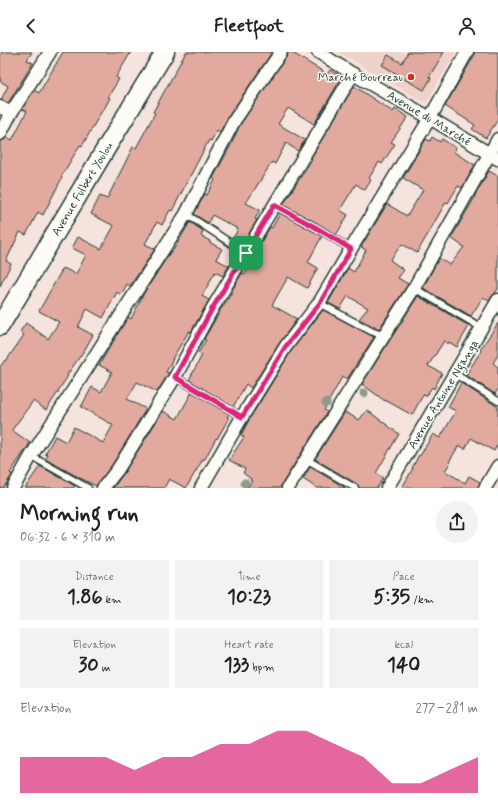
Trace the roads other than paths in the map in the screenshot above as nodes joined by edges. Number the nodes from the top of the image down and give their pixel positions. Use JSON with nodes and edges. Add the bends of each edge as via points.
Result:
{"nodes":[{"id":1,"x":50,"y":52,"type":"edge"},
{"id":2,"x":165,"y":52,"type":"edge"},
{"id":3,"x":280,"y":52,"type":"edge"},
{"id":4,"x":318,"y":52,"type":"edge"},
{"id":5,"x":467,"y":52,"type":"edge"},
{"id":6,"x":353,"y":74,"type":"junction"},
{"id":7,"x":0,"y":107,"type":"edge"},
{"id":8,"x":11,"y":114,"type":"junction"},
{"id":9,"x":430,"y":118,"type":"junction"},
{"id":10,"x":0,"y":134,"type":"edge"},
{"id":11,"x":498,"y":139,"type":"edge"},
{"id":12,"x":493,"y":157,"type":"edge"},
{"id":13,"x":274,"y":205,"type":"junction"},
{"id":14,"x":186,"y":214,"type":"junction"},
{"id":15,"x":351,"y":249,"type":"junction"},
{"id":16,"x":246,"y":253,"type":"junction"},
{"id":17,"x":414,"y":288,"type":"junction"},
{"id":18,"x":498,"y":300,"type":"edge"},
{"id":19,"x":320,"y":303,"type":"junction"},
{"id":20,"x":0,"y":326,"type":"edge"},
{"id":21,"x":482,"y":328,"type":"junction"},
{"id":22,"x":384,"y":336,"type":"junction"},
{"id":23,"x":455,"y":374,"type":"junction"},
{"id":24,"x":175,"y":377,"type":"junction"},
{"id":25,"x":498,"y":401,"type":"edge"},
{"id":26,"x":242,"y":417,"type":"junction"},
{"id":27,"x":30,"y":456,"type":"junction"},
{"id":28,"x":306,"y":459,"type":"junction"},
{"id":29,"x":498,"y":466,"type":"edge"},
{"id":30,"x":13,"y":488,"type":"edge"},
{"id":31,"x":88,"y":488,"type":"edge"},
{"id":32,"x":103,"y":488,"type":"edge"},
{"id":33,"x":201,"y":488,"type":"edge"},
{"id":34,"x":288,"y":488,"type":"edge"},
{"id":35,"x":355,"y":488,"type":"edge"},
{"id":36,"x":387,"y":488,"type":"edge"},
{"id":37,"x":485,"y":488,"type":"edge"}],
"edges":[{"from":1,"to":8,"type":"street"},
{"from":2,"to":20,"type":"main road","name":"Avenue Fulbert Youlou"},
{"from":3,"to":14,"type":"street","via":[[234,121]]},
{"from":4,"to":6,"type":"street","name":"Avenue du Marché"},
{"from":5,"to":9,"type":"street"},
{"from":6,"to":9,"type":"street","name":"Avenue du Marché"},
{"from":6,"to":13,"type":"street"},
{"from":7,"to":8,"type":"street"},
{"from":8,"to":10,"type":"street"},
{"from":9,"to":12,"type":"street","name":"Avenue du Marché"},
{"from":9,"to":15,"type":"street"},
{"from":11,"to":12,"type":"street"},
{"from":12,"to":17,"type":"street"},
{"from":13,"to":15,"type":"lane"},
{"from":13,"to":16,"type":"street"},
{"from":14,"to":16,"type":"lane"},
{"from":14,"to":27,"type":"street"},
{"from":15,"to":19,"type":"street"},
{"from":16,"to":24,"type":"street"},
{"from":17,"to":21,"type":"lane"},
{"from":17,"to":22,"type":"street"},
{"from":18,"to":21,"type":"street","name":"Avenue Antoine Nganga"},
{"from":19,"to":22,"type":"lane"},
{"from":19,"to":26,"type":"street","via":[[286,346]]},
{"from":21,"to":23,"type":"street","name":"Avenue Antoine Nganga"},
{"from":22,"to":28,"type":"street"},
{"from":23,"to":25,"type":"lane"},
{"from":23,"to":36,"type":"street","name":"Avenue Antoine Nganga"},
{"from":24,"to":26,"type":"lane"},
{"from":24,"to":32,"type":"street"},
{"from":26,"to":33,"type":"street"},
{"from":27,"to":30,"type":"street"},
{"from":27,"to":31,"type":"lane"},
{"from":28,"to":34,"type":"street"},
{"from":28,"to":35,"type":"lane"},
{"from":29,"to":37,"type":"street"}]}
